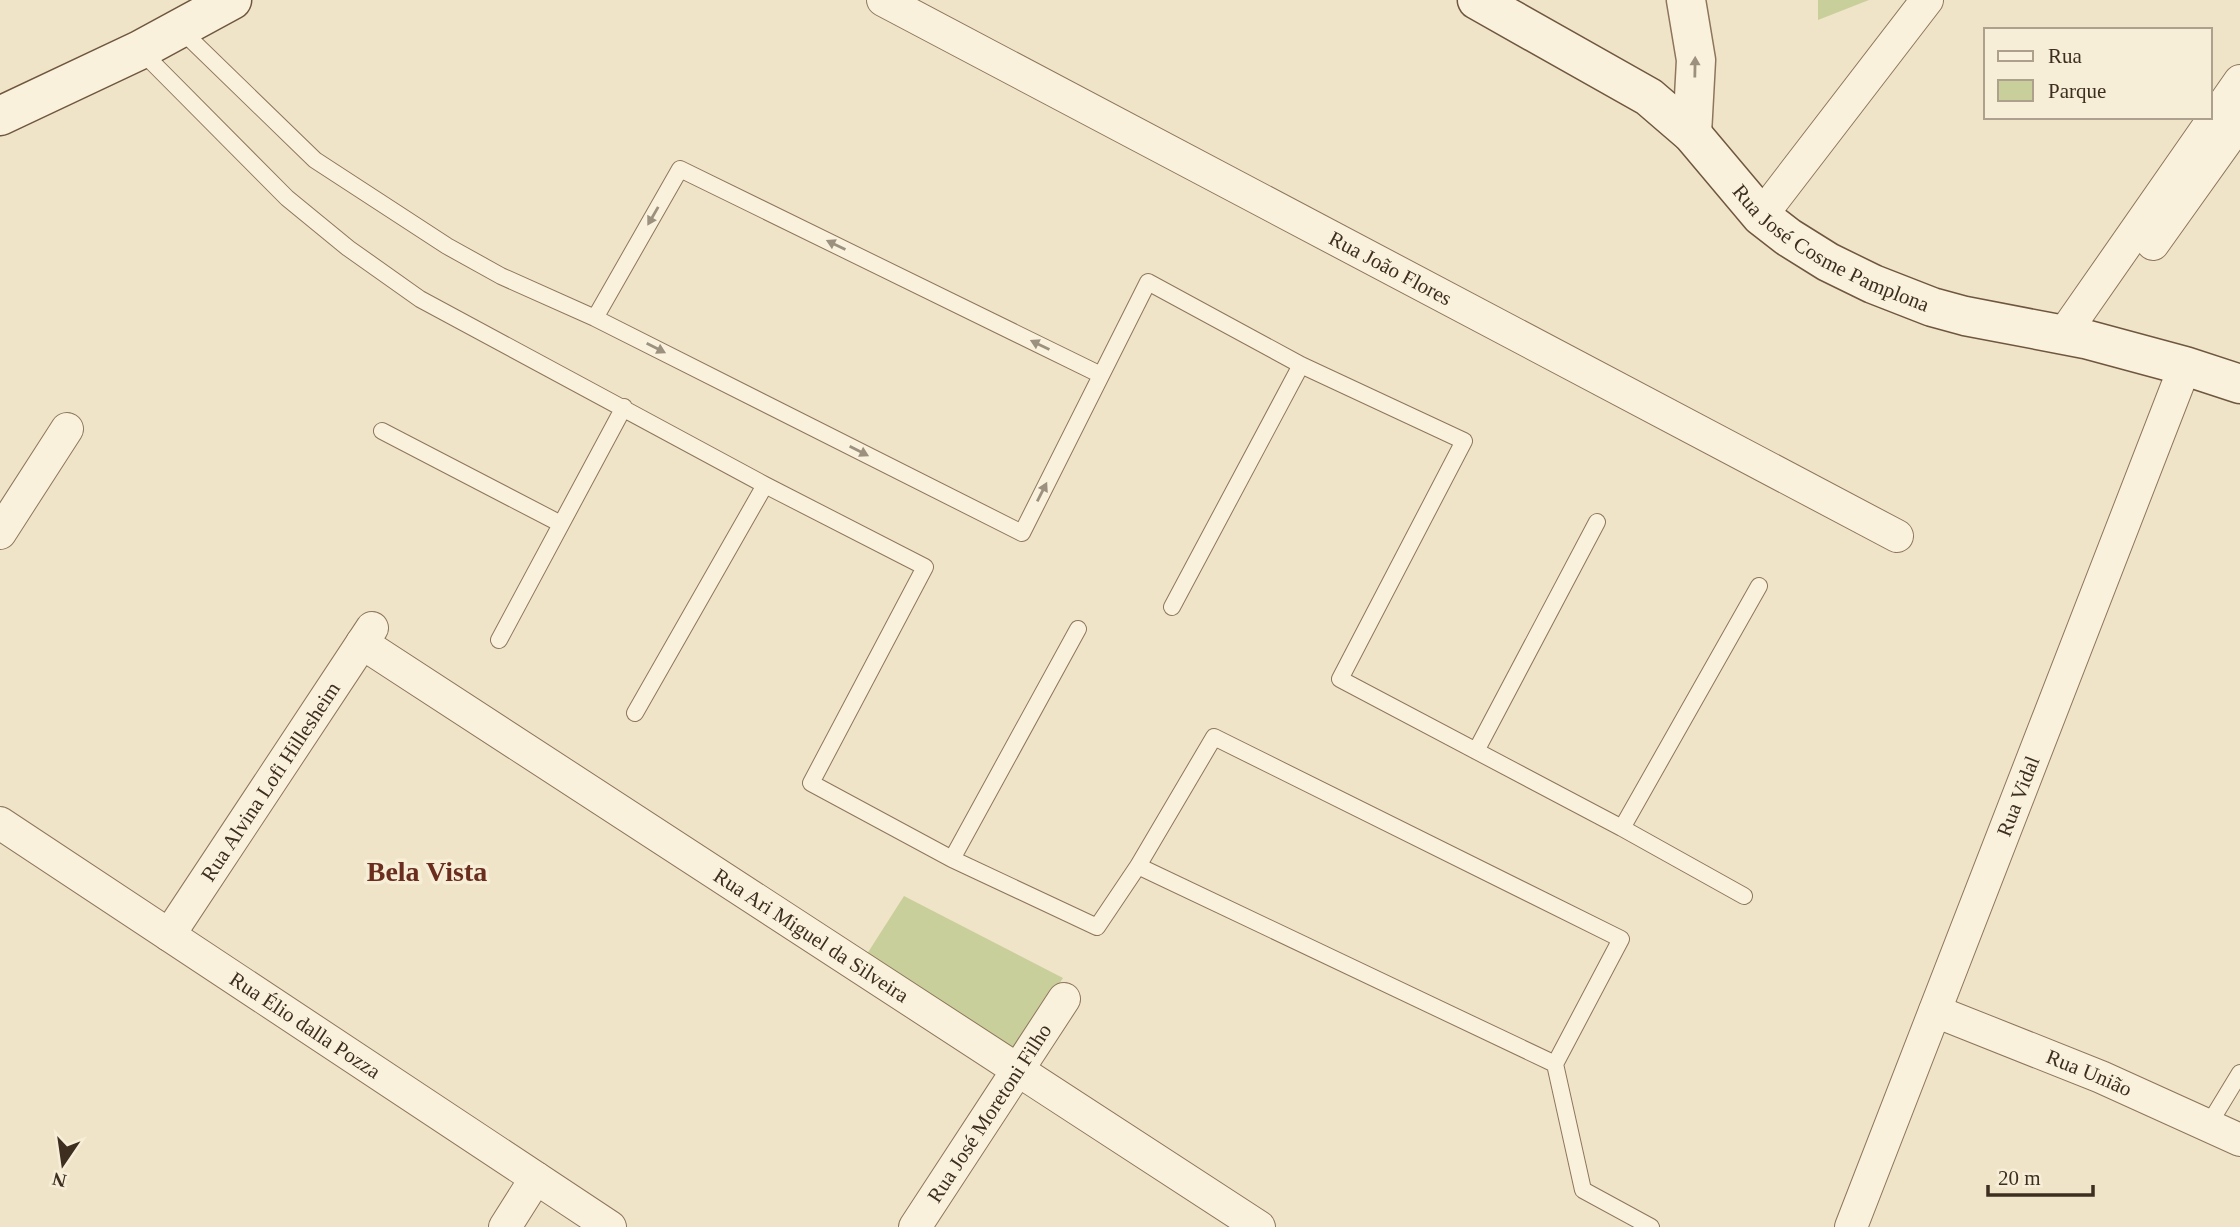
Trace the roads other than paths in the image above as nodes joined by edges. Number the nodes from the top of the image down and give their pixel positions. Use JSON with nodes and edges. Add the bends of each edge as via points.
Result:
{"nodes":[{"id":1,"x":232,"y":0,"type":"edge"},
{"id":2,"x":883,"y":0,"type":"edge"},
{"id":3,"x":1477,"y":0,"type":"edge"},
{"id":4,"x":1686,"y":0,"type":"edge"},
{"id":5,"x":1927,"y":0,"type":"edge"},
{"id":6,"x":180,"y":29,"type":"junction"},
{"id":7,"x":140,"y":50,"type":"junction"},
{"id":8,"x":2240,"y":81,"type":"edge"},
{"id":9,"x":0,"y":116,"type":"edge"},
{"id":10,"x":2240,"y":122,"type":"edge"},
{"id":11,"x":1692,"y":134,"type":"junction"},
{"id":12,"x":1761,"y":216,"type":"junction"},
{"id":13,"x":595,"y":318,"type":"junction"},
{"id":14,"x":2074,"y":337,"type":"junction"},
{"id":15,"x":1301,"y":365,"type":"junction"},
{"id":16,"x":2185,"y":366,"type":"junction"},
{"id":17,"x":1101,"y":375,"type":"junction"},
{"id":18,"x":2240,"y":384,"type":"edge"},
{"id":19,"x":624,"y":407,"type":"junction"},
{"id":20,"x":67,"y":429,"type":"dead end"},
{"id":21,"x":382,"y":431,"type":"dead end"},
{"id":22,"x":765,"y":485,"type":"junction"},
{"id":23,"x":1597,"y":522,"type":"dead end"},
{"id":24,"x":561,"y":524,"type":"junction"},
{"id":25,"x":0,"y":533,"type":"edge"},
{"id":26,"x":1896,"y":536,"type":"dead end"},
{"id":27,"x":1759,"y":586,"type":"dead end"},
{"id":28,"x":1172,"y":607,"type":"dead end"},
{"id":29,"x":1078,"y":629,"type":"dead end"},
{"id":30,"x":367,"y":636,"type":"joint"},
{"id":31,"x":499,"y":640,"type":"dead end"},
{"id":32,"x":635,"y":713,"type":"dead end"},
{"id":33,"x":1476,"y":751,"type":"junction"},
{"id":34,"x":0,"y":823,"type":"edge"},
{"id":35,"x":1622,"y":828,"type":"junction"},
{"id":36,"x":951,"y":859,"type":"junction"},
{"id":37,"x":1138,"y":866,"type":"junction"},
{"id":38,"x":1744,"y":896,"type":"dead end"},
{"id":39,"x":169,"y":935,"type":"junction"},
{"id":40,"x":1064,"y":999,"type":"dead end"},
{"id":41,"x":1935,"y":1011,"type":"junction"},
{"id":42,"x":1555,"y":1064,"type":"junction"},
{"id":43,"x":1018,"y":1070,"type":"junction"},
{"id":44,"x":2240,"y":1073,"type":"edge"},
{"id":45,"x":2209,"y":1124,"type":"junction"},
{"id":46,"x":2240,"y":1140,"type":"edge"},
{"id":47,"x":536,"y":1178,"type":"junction"},
{"id":48,"x":505,"y":1227,"type":"edge"},
{"id":49,"x":610,"y":1227,"type":"edge"},
{"id":50,"x":915,"y":1227,"type":"edge"},
{"id":51,"x":1259,"y":1227,"type":"edge"},
{"id":52,"x":1651,"y":1227,"type":"edge"},
{"id":53,"x":1852,"y":1227,"type":"edge"}],
"edges":[{"from":1,"to":6,"type":"main road"},
{"from":2,"to":26,"type":"street","name":"Rua João Flores"},
{"from":3,"to":11,"type":"main road","name":"Rua José Cosme Pamplona","via":[[1649,97]]},
{"from":11,"to":4,"type":"main road","one_way":true,"via":[[1696,60]]},
{"from":5,"to":12,"type":"street"},
{"from":6,"to":7,"type":"main road"},
{"from":6,"to":13,"type":"lane","via":[[315,160],[447,246]]},
{"from":7,"to":9,"type":"main road"},
{"from":7,"to":19,"type":"lane","via":[[287,198],[348,248],[419,299]]},
{"from":8,"to":14,"type":"street"},
{"from":10,"to":14,"type":"street"},
{"from":11,"to":12,"type":"main road","name":"Rua José Cosme Pamplona"},
{"from":12,"to":14,"type":"main road","name":"Rua José Cosme Pamplona","via":[[1828,262],[1873,284],[1943,310]]},
{"from":17,"to":13,"type":"lane","one_way":true,"via":[[680,169]]},
{"from":13,"to":17,"type":"lane","one_way":true,"via":[[1022,533]]},
{"from":14,"to":16,"type":"main road","name":"Rua José Cosme Pamplona"},
{"from":15,"to":17,"type":"lane","via":[[1148,282]]},
{"from":15,"to":28,"type":"lane"},
{"from":15,"to":33,"type":"lane","via":[[1464,441],[1340,679]]},
{"from":16,"to":18,"type":"main road","name":"Rua José Cosme Pamplona"},
{"from":16,"to":41,"type":"street","name":"Rua Vidal"},
{"from":19,"to":22,"type":"lane"},
{"from":19,"to":24,"type":"lane"},
{"from":20,"to":25,"type":"street"},
{"from":21,"to":24,"type":"lane"},
{"from":22,"to":32,"type":"lane"},
{"from":22,"to":36,"type":"lane","via":[[925,567],[811,783]]},
{"from":23,"to":33,"type":"lane"},
{"from":24,"to":31,"type":"lane"},
{"from":27,"to":35,"type":"lane"},
{"from":29,"to":36,"type":"lane"},
{"from":30,"to":39,"type":"street","name":"Rua Alvina Lofi Hillesheim"},
{"from":30,"to":43,"type":"street","name":"Rua Ari Miguel da Silveira"},
{"from":33,"to":35,"type":"lane"},
{"from":34,"to":39,"type":"street","name":"Rua Élio dalla Pozza"},
{"from":35,"to":38,"type":"lane"},
{"from":36,"to":37,"type":"lane","via":[[1097,927]]},
{"from":37,"to":42,"type":"lane"},
{"from":37,"to":42,"type":"lane","via":[[1214,737],[1621,939]]},
{"from":39,"to":47,"type":"street","name":"Rua Élio dalla Pozza"},
{"from":40,"to":43,"type":"street","name":"Rua José Moretoni Filho"},
{"from":41,"to":45,"type":"street","name":"Rua União"},
{"from":41,"to":53,"type":"street","name":"Rua Vidal"},
{"from":42,"to":52,"type":"lane","via":[[1583,1190]]},
{"from":43,"to":50,"type":"street","name":"Rua José Moretoni Filho"},
{"from":43,"to":51,"type":"street","name":"Rua Ari Miguel da Silveira"},
{"from":44,"to":45,"type":"lane"},
{"from":45,"to":46,"type":"street","name":"Rua União"},
{"from":47,"to":48,"type":"street"},
{"from":47,"to":49,"type":"street","name":"Rua Élio dalla Pozza"}]}
